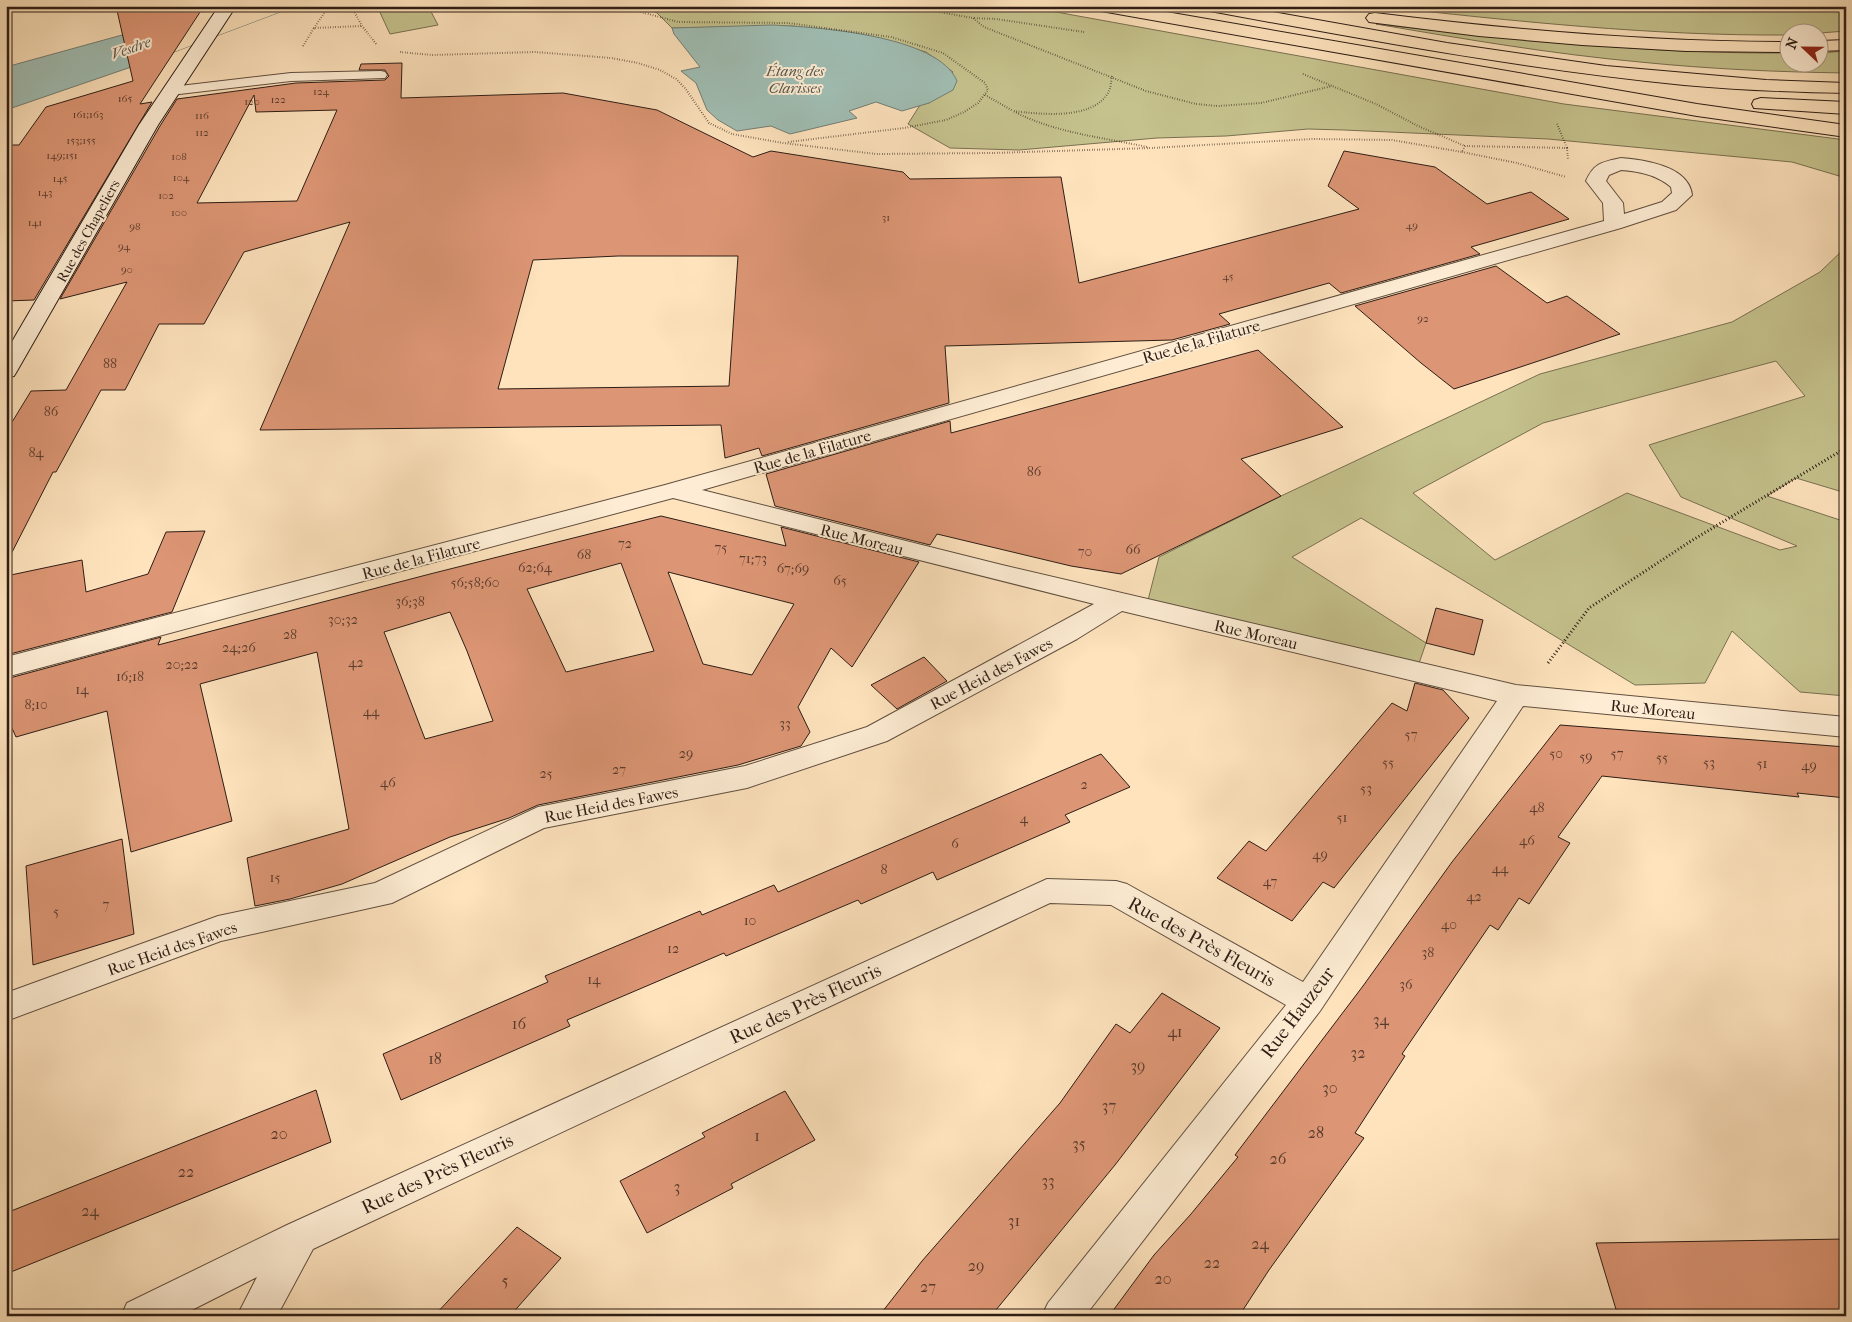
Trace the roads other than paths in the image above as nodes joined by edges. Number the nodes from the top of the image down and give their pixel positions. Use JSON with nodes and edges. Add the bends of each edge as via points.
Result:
{"nodes":[{"id":1,"x":228,"y":6,"type":"edge"},
{"id":2,"x":1101,"y":6,"type":"edge"},
{"id":3,"x":1210,"y":6,"type":"edge"},
{"id":4,"x":1292,"y":6,"type":"edge"},
{"id":5,"x":1846,"y":45,"type":"edge"},
{"id":6,"x":1830,"y":46,"type":"edge"},
{"id":7,"x":1780,"y":47,"type":"edge"},
{"id":8,"x":381,"y":75,"type":"dead end"},
{"id":9,"x":1846,"y":88,"type":"edge"},
{"id":10,"x":1585,"y":90,"type":"junction"},
{"id":11,"x":171,"y":91,"type":"junction"},
{"id":12,"x":1846,"y":108,"type":"edge"},
{"id":13,"x":1846,"y":131,"type":"edge"},
{"id":14,"x":1614,"y":224,"type":"junction"},
{"id":15,"x":6,"y":371,"type":"edge"},
{"id":16,"x":674,"y":490,"type":"junction"},
{"id":17,"x":1118,"y":602,"type":"junction"},
{"id":18,"x":6,"y":667,"type":"edge"},
{"id":19,"x":1516,"y":695,"type":"junction"},
{"id":20,"x":1846,"y":727,"type":"edge"},
{"id":21,"x":1308,"y":1001,"type":"junction"},
{"id":22,"x":6,"y":1007,"type":"edge"},
{"id":23,"x":300,"y":1237,"type":"junction"},
{"id":24,"x":140,"y":1316,"type":"edge"},
{"id":25,"x":256,"y":1316,"type":"edge"},
{"id":26,"x":1061,"y":1316,"type":"edge"}],
"edges":[{"from":1,"to":11,"type":"street","name":"Rue des Chapeliers"},
{"from":2,"to":10,"type":"highway"},
{"from":3,"to":9,"type":"highway","via":[[1498,57],[1614,72],[1733,83]]},
{"from":4,"to":7,"type":"highway","via":[[1607,43]]},
{"from":5,"to":6,"type":"highway"},
{"from":8,"to":11,"type":"lane","via":[[291,77]]},
{"from":10,"to":12,"type":"highway","via":[[1720,102]]},
{"from":10,"to":13,"type":"highway"},
{"from":11,"to":15,"type":"street","name":"Rue des Chapeliers","via":[[124,165],[40,317]]},
{"from":14,"to":14,"type":"street","name":"Rue de la Filature","via":[[1669,206],[1682,195],[1681,185],[1664,172],[1648,167],[1613,166],[1601,171],[1597,176],[1598,186],[1613,203]]},
{"from":14,"to":16,"type":"street","name":"Rue de la Filature"},
{"from":16,"to":17,"type":"street","name":"Rue Moreau"},
{"from":16,"to":18,"type":"street","name":"Rue de la Filature"},
{"from":17,"to":19,"type":"street","name":"Rue Moreau"},
{"from":17,"to":22,"type":"street","name":"Rue Heid des Fawes","via":[[877,734],[747,777],[538,818],[381,894],[218,929]]},
{"from":19,"to":20,"type":"street","name":"Rue Moreau"},
{"from":19,"to":21,"type":"street","name":"Rue Hauzeur"},
{"from":21,"to":23,"type":"street","name":"Rue des Près Fleuris","via":[[1116,893],[1047,891]]},
{"from":21,"to":26,"type":"street","name":"Rue Hauzeur"},
{"from":23,"to":24,"type":"street","name":"Rue des Près Fleuris"},
{"from":23,"to":25,"type":"street"}]}
